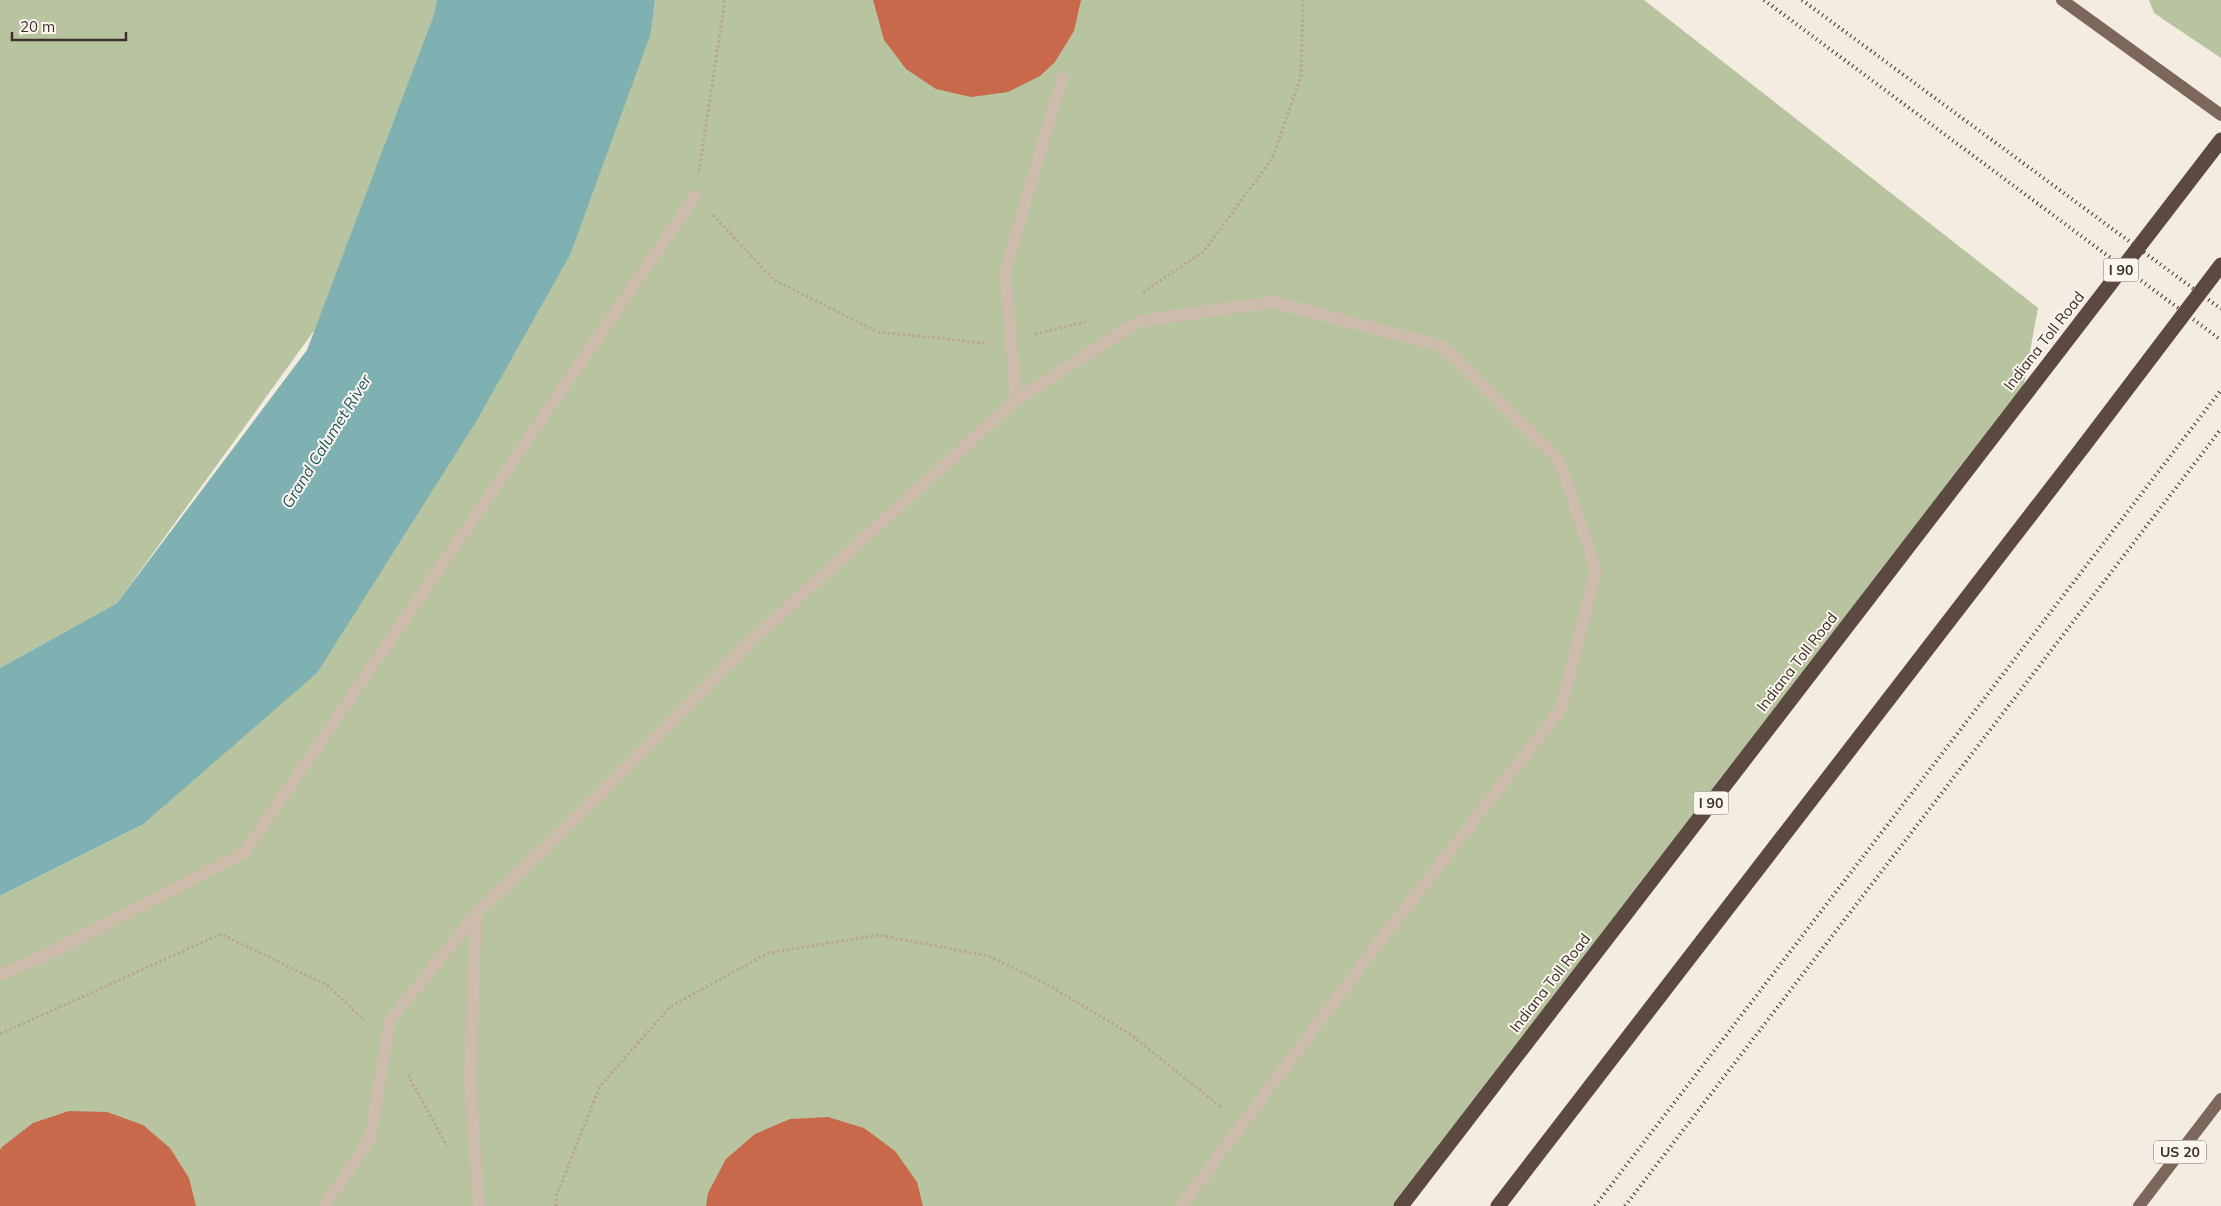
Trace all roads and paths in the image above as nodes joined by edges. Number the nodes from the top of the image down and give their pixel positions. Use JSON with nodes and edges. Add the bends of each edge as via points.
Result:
{"nodes":[{"id":1,"x":725,"y":0,"type":"edge"},
{"id":2,"x":1303,"y":0,"type":"edge"},
{"id":3,"x":2066,"y":1,"type":"edge"},
{"id":4,"x":1062,"y":79,"type":"dead end"},
{"id":5,"x":2221,"y":115,"type":"edge"},
{"id":6,"x":2221,"y":140,"type":"edge"},
{"id":7,"x":695,"y":196,"type":"junction"},
{"id":8,"x":2221,"y":265,"type":"edge"},
{"id":9,"x":1138,"y":295,"type":"dead end"},
{"id":10,"x":1087,"y":322,"type":"dead end"},
{"id":11,"x":1011,"y":340,"type":"junction"},
{"id":12,"x":1016,"y":400,"type":"junction"},
{"id":13,"x":476,"y":914,"type":"junction"},
{"id":14,"x":0,"y":975,"type":"edge"},
{"id":15,"x":0,"y":1034,"type":"edge"},
{"id":16,"x":386,"y":1041,"type":"junction"},
{"id":17,"x":2221,"y":1099,"type":"edge"},
{"id":18,"x":1244,"y":1125,"type":"junction"},
{"id":19,"x":449,"y":1155,"type":"dead end"},
{"id":20,"x":324,"y":1206,"type":"edge"},
{"id":21,"x":478,"y":1206,"type":"edge"},
{"id":22,"x":556,"y":1206,"type":"edge"},
{"id":23,"x":1181,"y":1206,"type":"edge"},
{"id":24,"x":1401,"y":1206,"type":"edge"},
{"id":25,"x":1498,"y":1206,"type":"edge"},
{"id":26,"x":2139,"y":1206,"type":"edge"}],
"edges":[{"from":1,"to":7,"type":"path"},
{"from":2,"to":9,"type":"path","via":[[1301,77],[1272,159],[1203,252]]},
{"from":3,"to":5,"type":"main road"},
{"from":4,"to":11,"type":"lane","via":[[1005,271]]},
{"from":6,"to":24,"type":"highway","name":"Indiana Toll Road","number":"I 90","bridge":true},
{"from":7,"to":11,"type":"path","via":[[774,280],[878,332],[993,344]]},
{"from":7,"to":14,"type":"lane","via":[[244,853],[48,954]]},
{"from":8,"to":25,"type":"highway","bridge":true},
{"from":10,"to":11,"type":"path"},
{"from":11,"to":12,"type":"lane"},
{"from":12,"to":13,"type":"lane","via":[[752,640]]},
{"from":12,"to":18,"type":"lane","via":[[1138,321],[1273,302],[1442,346],[1559,460],[1596,570],[1561,709],[1383,937]]},
{"from":13,"to":16,"type":"lane","via":[[390,1020]]},
{"from":13,"to":21,"type":"lane","via":[[470,1081]]},
{"from":15,"to":16,"type":"path","via":[[221,934],[327,985]]},
{"from":16,"to":19,"type":"path","via":[[448,1146]]},
{"from":16,"to":20,"type":"lane","via":[[370,1139]]},
{"from":17,"to":26,"type":"main road","number":"US 20"},
{"from":18,"to":22,"type":"path","via":[[1130,1034],[1043,982],[988,956],[879,935],[768,953],[670,1007],[600,1086],[556,1197]]},
{"from":18,"to":23,"type":"lane"}]}
